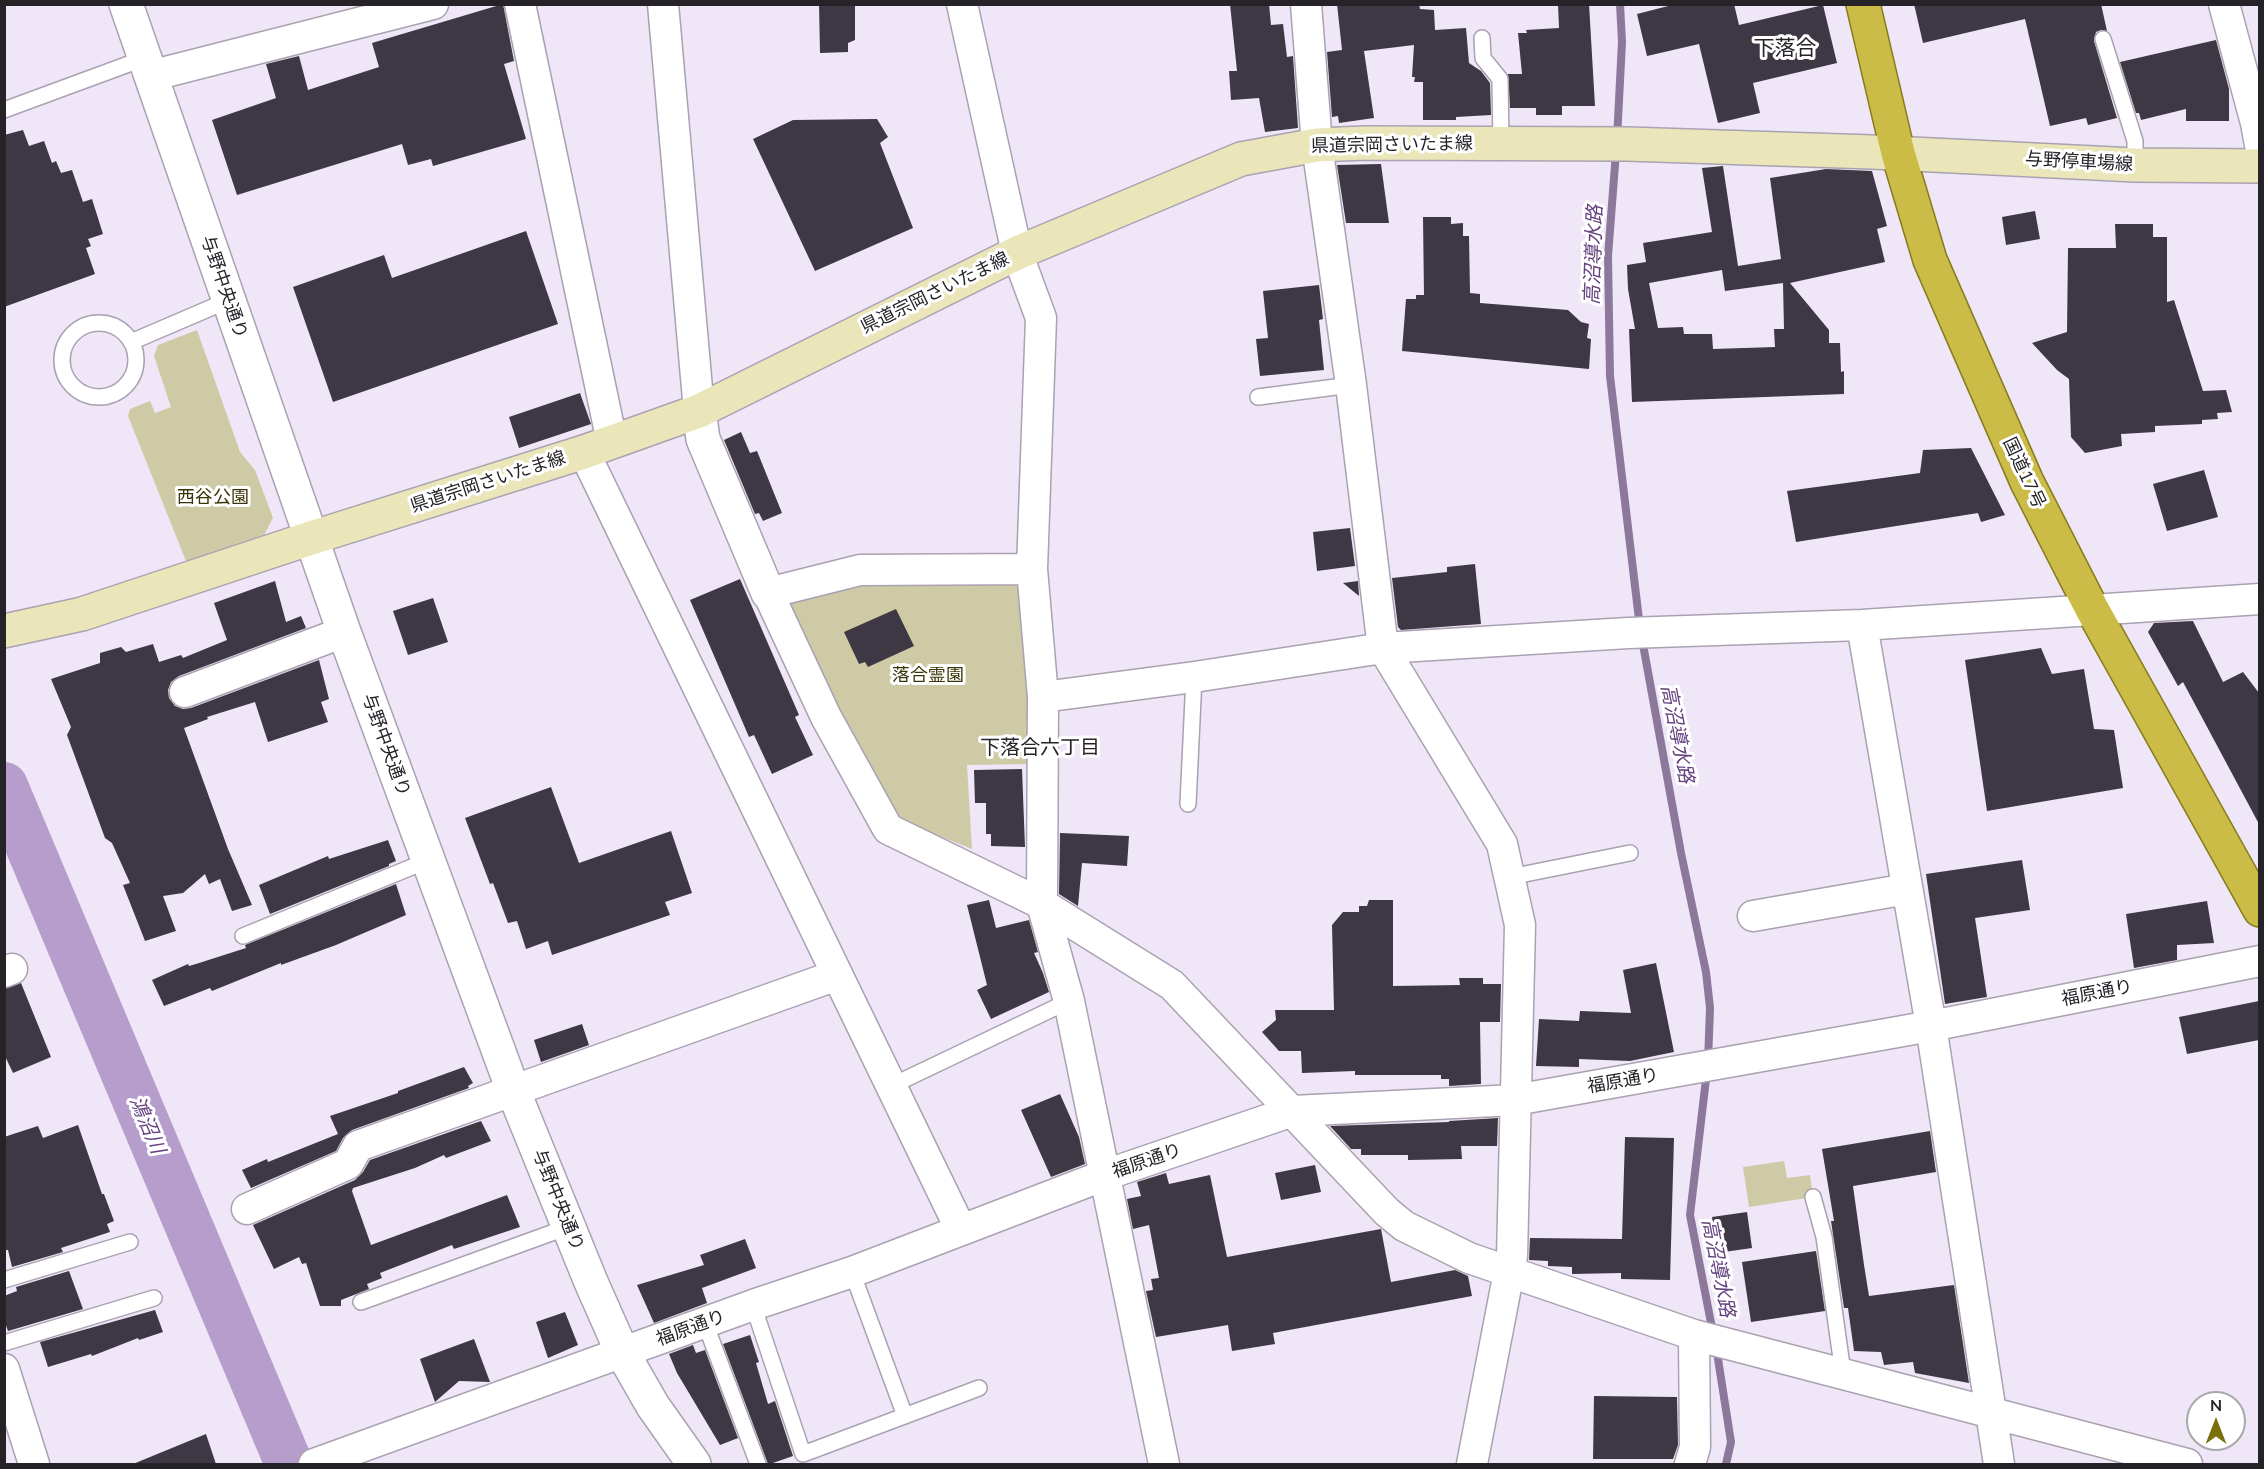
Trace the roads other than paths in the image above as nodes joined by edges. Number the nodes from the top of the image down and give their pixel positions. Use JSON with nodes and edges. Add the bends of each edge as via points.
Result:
{"nodes":[{"id":1,"x":126,"y":4,"type":"edge"},
{"id":2,"x":433,"y":4,"type":"edge"},
{"id":3,"x":520,"y":4,"type":"edge"},
{"id":4,"x":663,"y":4,"type":"edge"},
{"id":5,"x":962,"y":4,"type":"edge"},
{"id":6,"x":1306,"y":4,"type":"edge"},
{"id":7,"x":1863,"y":4,"type":"edge"},
{"id":8,"x":2224,"y":4,"type":"edge"},
{"id":9,"x":1482,"y":38,"type":"dead end"},
{"id":10,"x":2103,"y":39,"type":"dead end"},
{"id":11,"x":147,"y":67,"type":"junction"},
{"id":12,"x":4,"y":110,"type":"edge"},
{"id":13,"x":1501,"y":143,"type":"junction"},
{"id":14,"x":1317,"y":145,"type":"junction"},
{"id":15,"x":2259,"y":145,"type":"edge"},
{"id":16,"x":1898,"y":153,"type":"junction"},
{"id":17,"x":2135,"y":165,"type":"junction"},
{"id":18,"x":2259,"y":166,"type":"edge"},
{"id":19,"x":1017,"y":253,"type":"junction"},
{"id":20,"x":229,"y":300,"type":"junction"},
{"id":21,"x":131,"y":342,"type":"junction"},
{"id":22,"x":1350,"y":385,"type":"junction"},
{"id":23,"x":1258,"y":398,"type":"dead end"},
{"id":24,"x":699,"y":411,"type":"junction"},
{"id":25,"x":598,"y":447,"type":"junction"},
{"id":26,"x":311,"y":538,"type":"junction"},
{"id":27,"x":1032,"y":569,"type":"junction"},
{"id":28,"x":768,"y":593,"type":"junction"},
{"id":29,"x":2259,"y":599,"type":"edge"},
{"id":30,"x":2092,"y":609,"type":"junction"},
{"id":31,"x":1862,"y":625,"type":"junction"},
{"id":32,"x":4,"y":631,"type":"edge"},
{"id":33,"x":344,"y":632,"type":"junction"},
{"id":34,"x":1383,"y":648,"type":"junction"},
{"id":35,"x":1194,"y":677,"type":"junction"},
{"id":36,"x":185,"y":692,"type":"dead end"},
{"id":37,"x":1043,"y":697,"type":"junction"},
{"id":38,"x":1188,"y":804,"type":"dead end"},
{"id":39,"x":1630,"y":853,"type":"dead end"},
{"id":40,"x":429,"y":860,"type":"junction"},
{"id":41,"x":1510,"y":877,"type":"junction"},
{"id":42,"x":1907,"y":889,"type":"junction"},
{"id":43,"x":1042,"y":904,"type":"junction"},
{"id":44,"x":2259,"y":910,"type":"edge"},
{"id":45,"x":1753,"y":916,"type":"dead end"},
{"id":46,"x":243,"y":936,"type":"dead end"},
{"id":47,"x":2259,"y":961,"type":"edge"},
{"id":48,"x":837,"y":975,"type":"junction"},
{"id":49,"x":1069,"y":1001,"type":"junction"},
{"id":50,"x":1931,"y":1026,"type":"junction"},
{"id":51,"x":891,"y":1086,"type":"junction"},
{"id":52,"x":513,"y":1090,"type":"junction"},
{"id":53,"x":1515,"y":1100,"type":"junction"},
{"id":54,"x":1293,"y":1111,"type":"junction"},
{"id":55,"x":1105,"y":1175,"type":"junction"},
{"id":56,"x":1813,"y":1197,"type":"dead end"},
{"id":57,"x":247,"y":1209,"type":"dead end"},
{"id":58,"x":568,"y":1227,"type":"junction"},
{"id":59,"x":961,"y":1230,"type":"junction"},
{"id":60,"x":130,"y":1242,"type":"dead end"},
{"id":61,"x":852,"y":1272,"type":"junction"},
{"id":62,"x":1509,"y":1273,"type":"junction"},
{"id":63,"x":4,"y":1280,"type":"edge"},
{"id":64,"x":154,"y":1298,"type":"dead end"},
{"id":65,"x":361,"y":1302,"type":"dead end"},
{"id":66,"x":753,"y":1305,"type":"junction"},
{"id":67,"x":705,"y":1323,"type":"junction"},
{"id":68,"x":1708,"y":1339,"type":"junction"},
{"id":69,"x":4,"y":1343,"type":"edge"},
{"id":70,"x":622,"y":1352,"type":"junction"},
{"id":71,"x":4,"y":1369,"type":"edge"},
{"id":72,"x":1843,"y":1373,"type":"junction"},
{"id":73,"x":979,"y":1388,"type":"dead end"},
{"id":74,"x":1991,"y":1413,"type":"junction"},
{"id":75,"x":905,"y":1416,"type":"junction"},
{"id":76,"x":322,"y":1462,"type":"edge"},
{"id":77,"x":34,"y":1464,"type":"edge"},
{"id":78,"x":694,"y":1464,"type":"edge"},
{"id":79,"x":758,"y":1464,"type":"edge"},
{"id":80,"x":1164,"y":1464,"type":"edge"},
{"id":81,"x":1472,"y":1464,"type":"edge"},
{"id":82,"x":1690,"y":1464,"type":"edge"},
{"id":83,"x":1998,"y":1464,"type":"edge"},
{"id":84,"x":2187,"y":1464,"type":"edge"}],
"edges":[{"from":1,"to":11,"type":"street","name":"与野中央通り"},
{"from":2,"to":11,"type":"street"},
{"from":3,"to":25,"type":"street"},
{"from":4,"to":24,"type":"street"},
{"from":5,"to":19,"type":"street"},
{"from":6,"to":14,"type":"street"},
{"from":7,"to":16,"type":"highway","name":"国道17号"},
{"from":8,"to":15,"type":"street"},
{"from":9,"to":13,"type":"lane","via":[[1484,58],[1500,80]]},
{"from":10,"to":17,"type":"lane","via":[[2135,141]]},
{"from":11,"to":12,"type":"lane"},
{"from":11,"to":20,"type":"street","name":"与野中央通り"},
{"from":13,"to":14,"type":"main road","name":"県道宗岡さいたま線"},
{"from":13,"to":16,"type":"main road","name":"県道宗岡さいたま線"},
{"from":14,"to":19,"type":"main road","name":"県道宗岡さいたま線","via":[[1241,159]]},
{"from":14,"to":22,"type":"street"},
{"from":16,"to":17,"type":"main road","name":"与野停車場線"},
{"from":16,"to":30,"type":"highway","name":"国道17号","via":[[1930,260],[2027,482]]},
{"from":17,"to":18,"type":"main road","name":"与野停車場線"},
{"from":19,"to":24,"type":"main road","name":"県道宗岡さいたま線"},
{"from":19,"to":27,"type":"street","via":[[1041,318]]},
{"from":20,"to":21,"type":"lane"},
{"from":20,"to":26,"type":"street","name":"与野中央通り"},
{"from":21,"to":21,"type":"lane","via":[[136,353],[133,375],[117,393],[94,398],[73,387],[65,377],[62,352],[67,340],[87,325],[112,326]]},
{"from":22,"to":23,"type":"lane"},
{"from":22,"to":34,"type":"street"},
{"from":24,"to":25,"type":"main road","name":"県道宗岡さいたま線"},
{"from":24,"to":28,"type":"street","via":[[703,439]]},
{"from":25,"to":26,"type":"main road","name":"県道宗岡さいたま線"},
{"from":25,"to":48,"type":"street"},
{"from":26,"to":32,"type":"main road","name":"県道宗岡さいたま線","via":[[82,614]]},
{"from":26,"to":33,"type":"street","name":"与野中央通り"},
{"from":27,"to":28,"type":"street","via":[[860,570]]},
{"from":27,"to":37,"type":"street"},
{"from":28,"to":43,"type":"street","via":[[826,717],[888,829]]},
{"from":29,"to":30,"type":"street"},
{"from":30,"to":31,"type":"street"},
{"from":30,"to":44,"type":"highway","name":"国道17号"},
{"from":31,"to":34,"type":"street","via":[[1628,633]]},
{"from":31,"to":42,"type":"street"},
{"from":33,"to":36,"type":"street"},
{"from":33,"to":40,"type":"street","name":"与野中央通り"},
{"from":34,"to":35,"type":"street"},
{"from":34,"to":41,"type":"street","via":[[1502,844]]},
{"from":35,"to":37,"type":"street"},
{"from":35,"to":38,"type":"lane"},
{"from":37,"to":43,"type":"street"},
{"from":39,"to":41,"type":"lane"},
{"from":40,"to":46,"type":"lane"},
{"from":40,"to":52,"type":"street","name":"与野中央通り"},
{"from":41,"to":53,"type":"street","via":[[1520,925]]},
{"from":42,"to":45,"type":"street"},
{"from":42,"to":50,"type":"street"},
{"from":43,"to":49,"type":"street"},
{"from":43,"to":54,"type":"street","via":[[1172,985]]},
{"from":47,"to":50,"type":"street","name":"福原通り"},
{"from":48,"to":51,"type":"street"},
{"from":48,"to":52,"type":"street"},
{"from":49,"to":51,"type":"lane"},
{"from":49,"to":55,"type":"street"},
{"from":50,"to":53,"type":"street","name":"福原通り"},
{"from":50,"to":74,"type":"street"},
{"from":51,"to":59,"type":"street"},
{"from":52,"to":57,"type":"street","via":[[358,1146],[348,1164]]},
{"from":52,"to":58,"type":"street","name":"与野中央通り"},
{"from":53,"to":54,"type":"street","name":"福原通り"},
{"from":53,"to":62,"type":"street"},
{"from":54,"to":55,"type":"street","name":"福原通り"},
{"from":54,"to":62,"type":"street","via":[[1404,1226]]},
{"from":55,"to":59,"type":"street","name":"福原通り"},
{"from":55,"to":80,"type":"street"},
{"from":56,"to":72,"type":"lane","via":[[1824,1237]]},
{"from":58,"to":65,"type":"lane"},
{"from":58,"to":70,"type":"street","name":"与野中央通り"},
{"from":59,"to":61,"type":"street","name":"福原通り"},
{"from":60,"to":63,"type":"lane"},
{"from":61,"to":66,"type":"street","name":"福原通り"},
{"from":61,"to":75,"type":"lane"},
{"from":62,"to":68,"type":"street"},
{"from":62,"to":81,"type":"street"},
{"from":64,"to":69,"type":"lane"},
{"from":66,"to":67,"type":"street","name":"福原通り"},
{"from":66,"to":75,"type":"lane","via":[[803,1454]]},
{"from":67,"to":70,"type":"street","name":"福原通り"},
{"from":67,"to":79,"type":"lane"},
{"from":68,"to":72,"type":"street"},
{"from":68,"to":82,"type":"street"},
{"from":70,"to":76,"type":"street","name":"福原通り","via":[[367,1452]]},
{"from":70,"to":78,"type":"street","name":"与野中央通り","via":[[653,1406]]},
{"from":71,"to":77,"type":"street"},
{"from":72,"to":74,"type":"street"},
{"from":73,"to":75,"type":"lane"},
{"from":74,"to":83,"type":"street"},
{"from":74,"to":84,"type":"street"}]}
